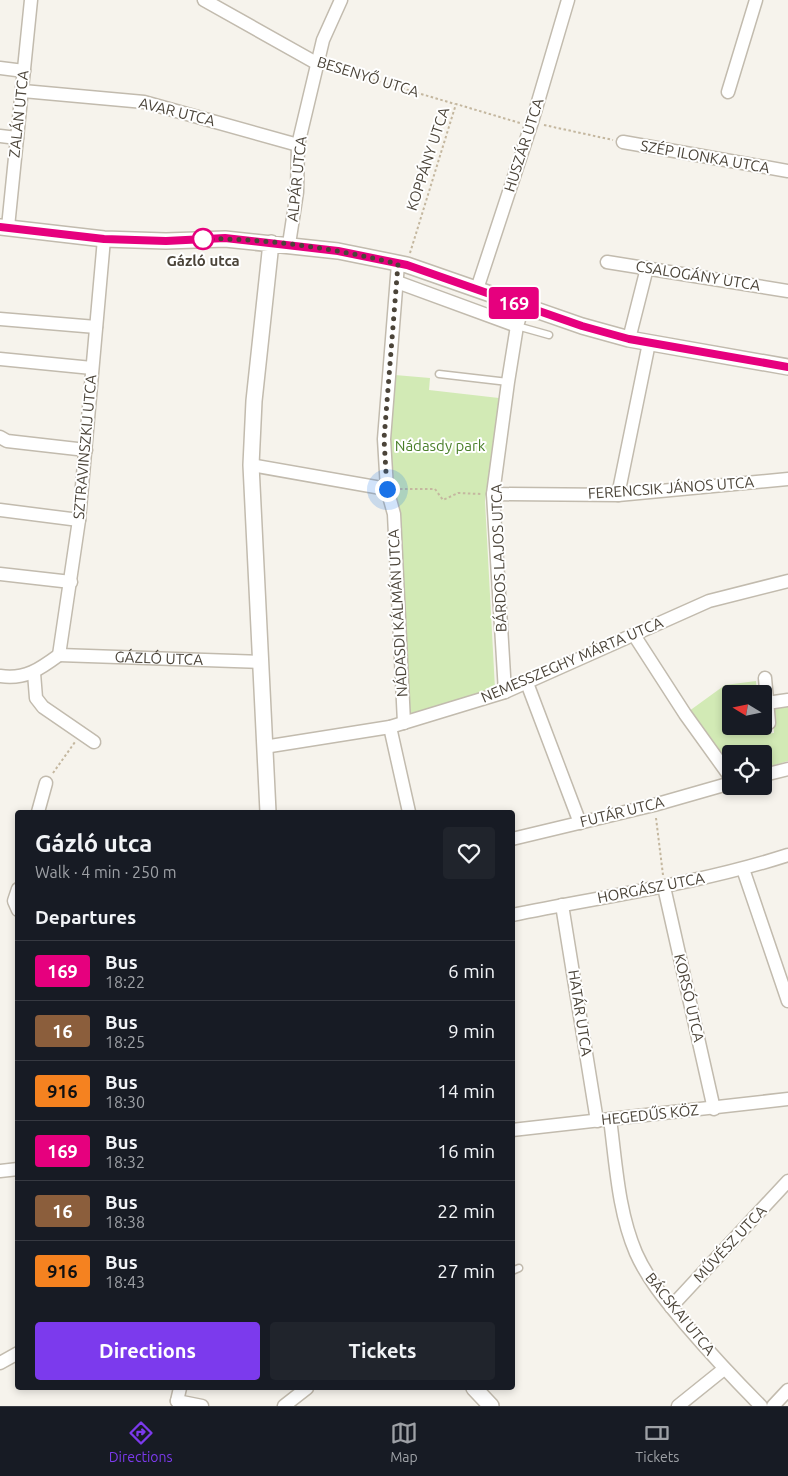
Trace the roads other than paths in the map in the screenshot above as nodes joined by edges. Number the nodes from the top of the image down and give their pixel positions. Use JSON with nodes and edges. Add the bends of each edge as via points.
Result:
{"nodes":[{"id":1,"x":31,"y":0,"type":"edge"},
{"id":2,"x":204,"y":0,"type":"edge"},
{"id":3,"x":341,"y":0,"type":"edge"},
{"id":4,"x":568,"y":0,"type":"edge"},
{"id":5,"x":756,"y":0,"type":"edge"},
{"id":6,"x":318,"y":64,"type":"junction"},
{"id":7,"x":0,"y":68,"type":"edge"},
{"id":8,"x":24,"y":71,"type":"junction"},
{"id":9,"x":23,"y":91,"type":"junction"},
{"id":10,"x":728,"y":92,"type":"dead end"},
{"id":11,"x":0,"y":136,"type":"edge"},
{"id":12,"x":17,"y":138,"type":"junction"},
{"id":13,"x":623,"y":142,"type":"road end"},
{"id":14,"x":298,"y":145,"type":"junction"},
{"id":15,"x":788,"y":171,"type":"edge"},
{"id":16,"x":4,"y":227,"type":"edge"},
{"id":17,"x":104,"y":239,"type":"junction"},
{"id":18,"x":271,"y":243,"type":"junction"},
{"id":19,"x":288,"y":244,"type":"junction"},
{"id":20,"x":607,"y":262,"type":"dead end"},
{"id":21,"x":402,"y":264,"type":"junction"},
{"id":22,"x":647,"y":268,"type":"junction"},
{"id":23,"x":397,"y":282,"type":"junction"},
{"id":24,"x":477,"y":289,"type":"junction"},
{"id":25,"x":788,"y":291,"type":"edge"},
{"id":26,"x":523,"y":306,"type":"junction"},
{"id":27,"x":0,"y":319,"type":"edge"},
{"id":28,"x":517,"y":326,"type":"junction"},
{"id":29,"x":96,"y":327,"type":"junction"},
{"id":30,"x":548,"y":335,"type":"dead end"},
{"id":31,"x":629,"y":339,"type":"junction"},
{"id":32,"x":649,"y":343,"type":"junction"},
{"id":33,"x":0,"y":360,"type":"edge"},
{"id":34,"x":788,"y":367,"type":"edge"},
{"id":35,"x":92,"y":368,"type":"junction"},
{"id":36,"x":439,"y":374,"type":"dead end"},
{"id":37,"x":508,"y":382,"type":"junction"},
{"id":38,"x":0,"y":437,"type":"edge"},
{"id":39,"x":86,"y":450,"type":"junction"},
{"id":40,"x":251,"y":465,"type":"junction"},
{"id":41,"x":788,"y":479,"type":"edge"},
{"id":42,"x":387,"y":489,"type":"junction"},
{"id":43,"x":493,"y":494,"type":"junction"},
{"id":44,"x":618,"y":495,"type":"junction"},
{"id":45,"x":0,"y":510,"type":"edge"},
{"id":46,"x":79,"y":520,"type":"junction"},
{"id":47,"x":0,"y":574,"type":"edge"},
{"id":48,"x":788,"y":581,"type":"edge"},
{"id":49,"x":71,"y":582,"type":"junction"},
{"id":50,"x":634,"y":635,"type":"junction"},
{"id":51,"x":59,"y":655,"type":"junction"},
{"id":52,"x":260,"y":662,"type":"junction"},
{"id":53,"x":34,"y":673,"type":"junction"},
{"id":54,"x":0,"y":676,"type":"edge"},
{"id":55,"x":765,"y":678,"type":"dead end"},
{"id":56,"x":527,"y":682,"type":"junction"},
{"id":57,"x":766,"y":685,"type":"edge"},
{"id":58,"x":505,"y":692,"type":"junction"},
{"id":59,"x":788,"y":700,"type":"edge"},
{"id":60,"x":772,"y":702,"type":"edge"},
{"id":61,"x":404,"y":724,"type":"junction"},
{"id":62,"x":390,"y":727,"type":"junction"},
{"id":63,"x":94,"y":742,"type":"dead end"},
{"id":64,"x":264,"y":747,"type":"junction"},
{"id":65,"x":722,"y":765,"type":"edge"},
{"id":66,"x":788,"y":769,"type":"edge"},
{"id":67,"x":772,"y":773,"type":"edge"},
{"id":68,"x":46,"y":783,"type":"road end"},
{"id":69,"x":722,"y":786,"type":"edge"},
{"id":70,"x":39,"y":810,"type":"edge"},
{"id":71,"x":268,"y":810,"type":"edge"},
{"id":72,"x":409,"y":810,"type":"edge"},
{"id":73,"x":580,"y":823,"type":"junction"},
{"id":74,"x":515,"y":838,"type":"edge"},
{"id":75,"x":788,"y":855,"type":"edge"},
{"id":76,"x":743,"y":869,"type":"junction"},
{"id":77,"x":664,"y":887,"type":"junction"},
{"id":78,"x":562,"y":905,"type":"junction"},
{"id":79,"x":515,"y":914,"type":"edge"},
{"id":80,"x":788,"y":1001,"type":"edge"},
{"id":81,"x":788,"y":1099,"type":"edge"},
{"id":82,"x":714,"y":1109,"type":"junction"},
{"id":83,"x":610,"y":1119,"type":"junction"},
{"id":84,"x":597,"y":1121,"type":"junction"},
{"id":85,"x":515,"y":1130,"type":"edge"},
{"id":86,"x":15,"y":1169,"type":"edge"},
{"id":87,"x":0,"y":1171,"type":"edge"},
{"id":88,"x":788,"y":1181,"type":"edge"},
{"id":89,"x":671,"y":1307,"type":"junction"},
{"id":90,"x":15,"y":1355,"type":"edge"},
{"id":91,"x":0,"y":1363,"type":"edge"},
{"id":92,"x":724,"y":1369,"type":"junction"},
{"id":93,"x":179,"y":1390,"type":"edge"},
{"id":94,"x":304,"y":1390,"type":"edge"},
{"id":95,"x":476,"y":1390,"type":"edge"},
{"id":96,"x":788,"y":1390,"type":"edge"},
{"id":97,"x":172,"y":1403,"type":"edge"},
{"id":98,"x":202,"y":1406,"type":"edge"},
{"id":99,"x":284,"y":1406,"type":"edge"},
{"id":100,"x":491,"y":1406,"type":"edge"},
{"id":101,"x":678,"y":1406,"type":"edge"},
{"id":102,"x":761,"y":1406,"type":"edge"},
{"id":103,"x":773,"y":1406,"type":"edge"}],
"edges":[{"from":1,"to":8,"type":"street","name":"ZALÁN UTCA"},
{"from":2,"to":6,"type":"street","name":"BESENYŐ UTCA"},
{"from":3,"to":6,"type":"street","name":"ALPÁR UTCA","via":[[323,40]]},
{"from":4,"to":24,"type":"street","name":"HUSZÁR UTCA"},
{"from":5,"to":10,"type":"street"},
{"from":6,"to":14,"type":"street","name":"ALPÁR UTCA"},
{"from":7,"to":8,"type":"street"},
{"from":8,"to":9,"type":"street","name":"ZALÁN UTCA"},
{"from":9,"to":12,"type":"street","name":"ZALÁN UTCA"},
{"from":9,"to":14,"type":"street","name":"AVAR UTCA","via":[[144,102]]},
{"from":11,"to":12,"type":"street"},
{"from":12,"to":16,"type":"street","name":"ZALÁN UTCA"},
{"from":13,"to":15,"type":"street","name":"SZÉP ILONKA UTCA"},
{"from":14,"to":19,"type":"street","name":"ALPÁR UTCA","via":[[297,192]]},
{"from":16,"to":17,"type":"street"},
{"from":17,"to":18,"type":"street","via":[[166,241],[225,238]]},
{"from":17,"to":29,"type":"street","name":"SZTRAVINSZKIJ UTCA"},
{"from":18,"to":19,"type":"street"},
{"from":18,"to":40,"type":"street","via":[[254,401]]},
{"from":19,"to":21,"type":"street"},
{"from":20,"to":22,"type":"street","name":"CSALOGÁNY UTCA"},
{"from":21,"to":23,"type":"street","name":"NÁDASDI KÁLMÁN UTCA"},
{"from":21,"to":24,"type":"street"},
{"from":22,"to":25,"type":"street","name":"CSALOGÁNY UTCA"},
{"from":22,"to":31,"type":"street"},
{"from":23,"to":28,"type":"street"},
{"from":23,"to":42,"type":"street","name":"NÁDASDI KÁLMÁN UTCA","via":[[384,439]]},
{"from":24,"to":26,"type":"street"},
{"from":26,"to":28,"type":"street","name":"BÁRDOS LAJOS UTCA"},
{"from":26,"to":31,"type":"street"},
{"from":27,"to":29,"type":"street"},
{"from":28,"to":30,"type":"lane"},
{"from":28,"to":37,"type":"street","name":"BÁRDOS LAJOS UTCA"},
{"from":29,"to":35,"type":"street","name":"SZTRAVINSZKIJ UTCA"},
{"from":31,"to":32,"type":"street"},
{"from":32,"to":34,"type":"street"},
{"from":32,"to":44,"type":"street"},
{"from":33,"to":35,"type":"street"},
{"from":35,"to":39,"type":"street","name":"SZTRAVINSZKIJ UTCA"},
{"from":36,"to":37,"type":"lane"},
{"from":37,"to":43,"type":"street","name":"BÁRDOS LAJOS UTCA"},
{"from":38,"to":39,"type":"street","via":[[7,441]]},
{"from":39,"to":46,"type":"street","name":"SZTRAVINSZKIJ UTCA"},
{"from":40,"to":42,"type":"street"},
{"from":40,"to":52,"type":"street"},
{"from":41,"to":44,"type":"street","name":"FERENCSIK JÁNOS UTCA"},
{"from":42,"to":61,"type":"street","name":"NÁDASDI KÁLMÁN UTCA","via":[[394,514]]},
{"from":43,"to":44,"type":"street","name":"FERENCSIK JÁNOS UTCA"},
{"from":43,"to":58,"type":"street","name":"BÁRDOS LAJOS UTCA"},
{"from":45,"to":46,"type":"street"},
{"from":46,"to":49,"type":"street","name":"SZTRAVINSZKIJ UTCA"},
{"from":47,"to":49,"type":"street"},
{"from":48,"to":50,"type":"street","name":"NEMESSZEGHY MÁRTA UTCA","via":[[709,601]]},
{"from":49,"to":51,"type":"street","name":"SZTRAVINSZKIJ UTCA"},
{"from":50,"to":56,"type":"street","name":"NEMESSZEGHY MÁRTA UTCA"},
{"from":50,"to":65,"type":"street"},
{"from":51,"to":52,"type":"street","name":"GÁZLÓ UTCA"},
{"from":51,"to":53,"type":"street"},
{"from":52,"to":64,"type":"street"},
{"from":53,"to":54,"type":"street","via":[[12,678]]},
{"from":53,"to":63,"type":"street","via":[[36,698],[43,707]]},
{"from":55,"to":57,"type":"street"},
{"from":56,"to":58,"type":"street","name":"NEMESSZEGHY MÁRTA UTCA"},
{"from":56,"to":73,"type":"street"},
{"from":58,"to":61,"type":"street","name":"NEMESSZEGHY MÁRTA UTCA"},
{"from":59,"to":60,"type":"street"},
{"from":61,"to":62,"type":"street","name":"NEMESSZEGHY MÁRTA UTCA"},
{"from":62,"to":64,"type":"street","name":"NEMESSZEGHY MÁRTA UTCA"},
{"from":62,"to":72,"type":"street"},
{"from":64,"to":71,"type":"street"},
{"from":66,"to":67,"type":"street"},
{"from":68,"to":70,"type":"street"},
{"from":69,"to":73,"type":"street","name":"FUTÁR UTCA"},
{"from":73,"to":74,"type":"street","name":"FUTÁR UTCA"},
{"from":75,"to":76,"type":"street","name":"HORGÁSZ UTCA"},
{"from":76,"to":77,"type":"street","name":"HORGÁSZ UTCA"},
{"from":76,"to":80,"type":"street"},
{"from":77,"to":78,"type":"street","name":"HORGÁSZ UTCA"},
{"from":77,"to":82,"type":"street","name":"KORSÓ UTCA"},
{"from":78,"to":79,"type":"street","name":"HORGÁSZ UTCA"},
{"from":78,"to":84,"type":"street","name":"HATÁR UTCA"},
{"from":81,"to":82,"type":"street","name":"HEGEDŰS KÖZ"},
{"from":82,"to":83,"type":"street","name":"HEGEDŰS KÖZ"},
{"from":83,"to":84,"type":"street","name":"HEGEDŰS KÖZ"},
{"from":83,"to":89,"type":"street","name":"BÁCSKAI UTCA","via":[[628,1231],[643,1269]]},
{"from":84,"to":85,"type":"street","name":"HEGEDŰS KÖZ"},
{"from":86,"to":87,"type":"street"},
{"from":88,"to":89,"type":"street","name":"MŰVÉSZ UTCA"},
{"from":89,"to":92,"type":"street","name":"BÁCSKAI UTCA"},
{"from":90,"to":91,"type":"street"},
{"from":92,"to":101,"type":"street"},
{"from":92,"to":102,"type":"street","name":"BÁCSKAI UTCA"},
{"from":93,"to":97,"type":"street"},
{"from":94,"to":99,"type":"street"},
{"from":95,"to":100,"type":"street"},
{"from":96,"to":103,"type":"street"},
{"from":97,"to":98,"type":"street"}]}
